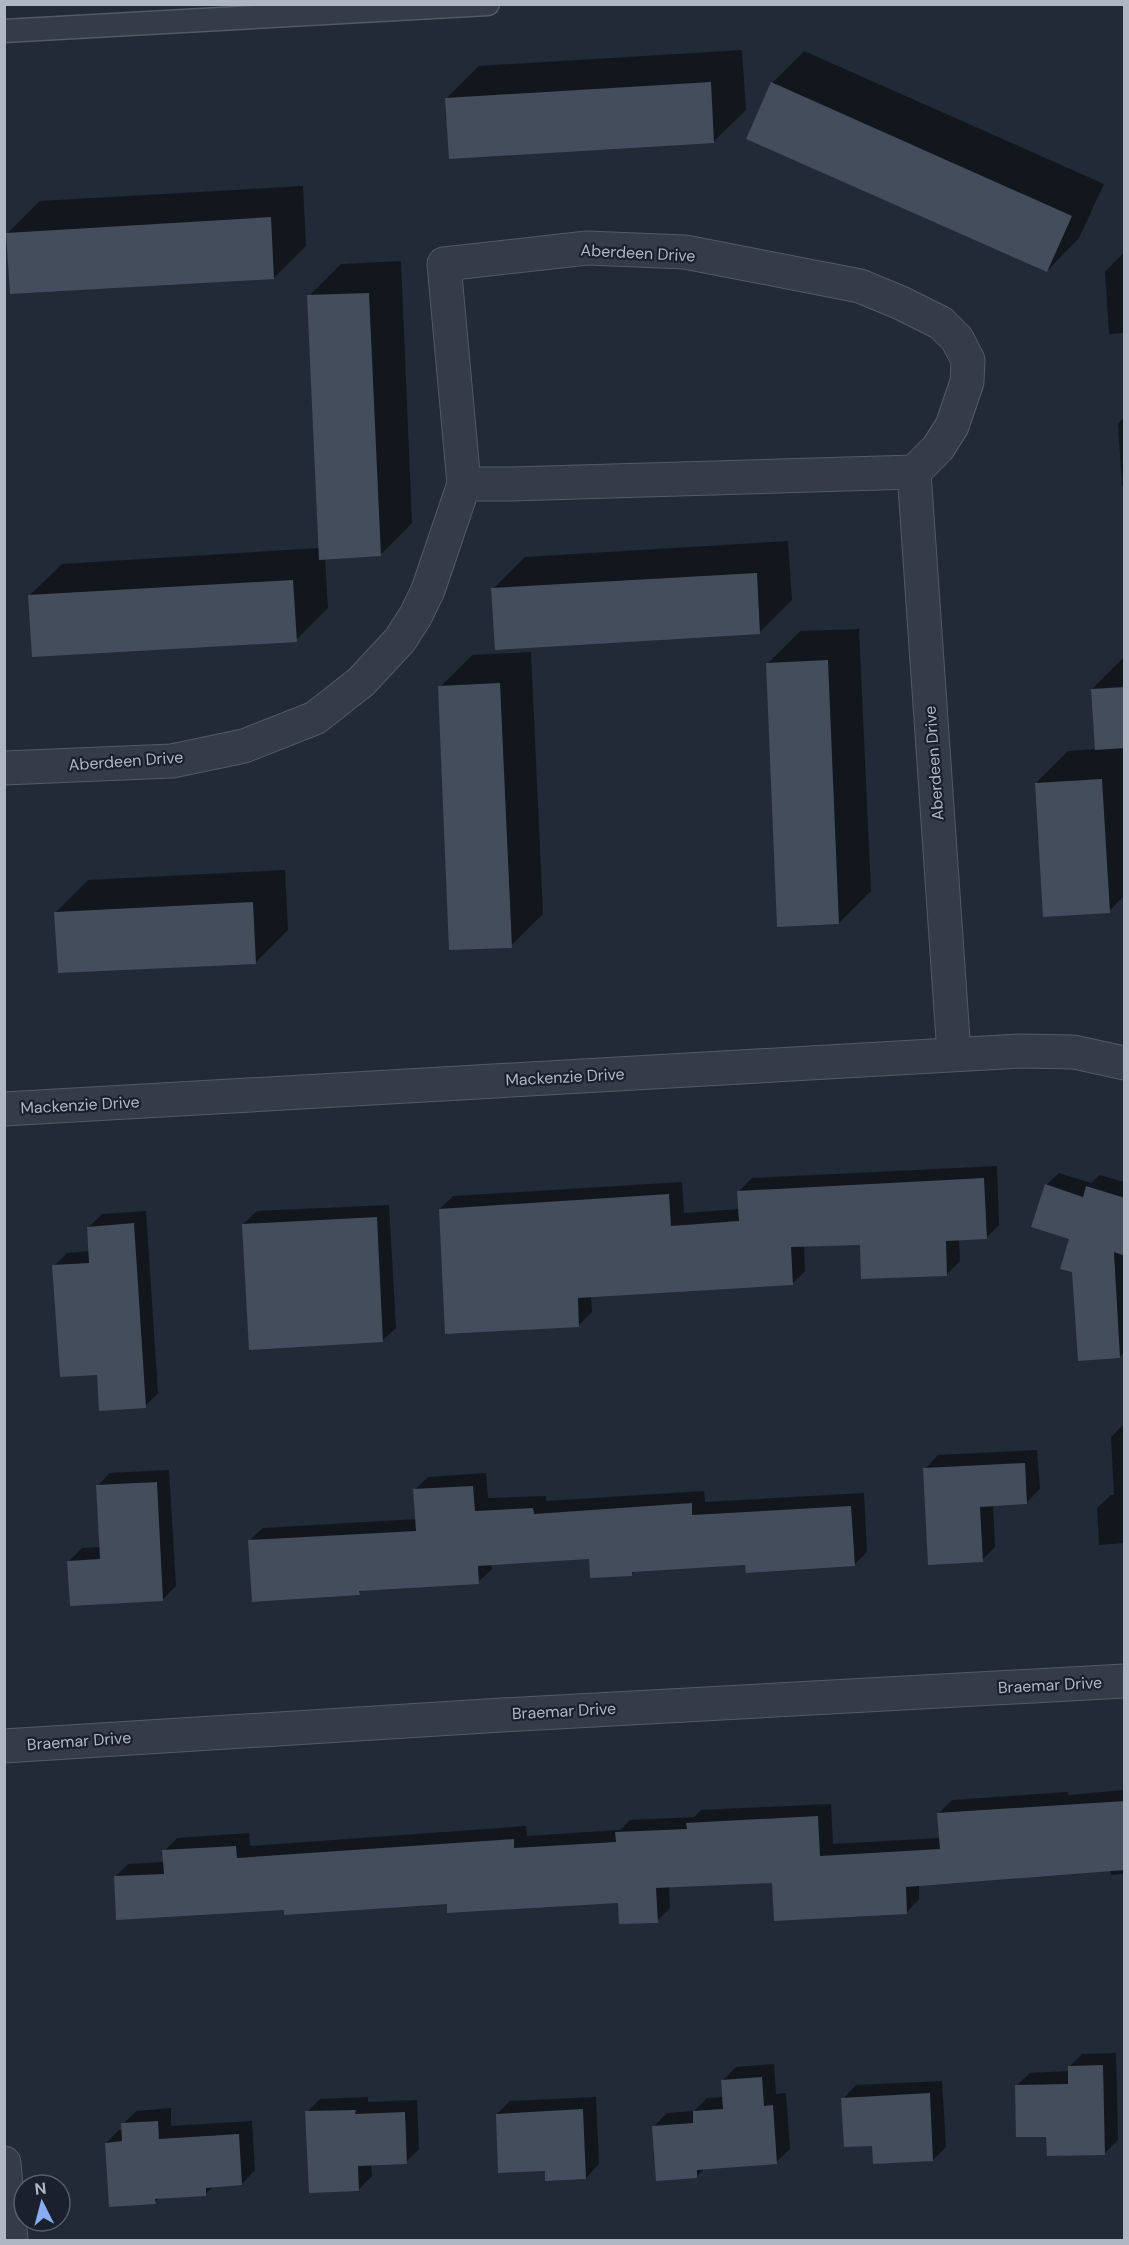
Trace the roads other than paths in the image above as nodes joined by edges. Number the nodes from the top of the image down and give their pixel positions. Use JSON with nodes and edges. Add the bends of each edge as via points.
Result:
{"nodes":[{"id":1,"x":488,"y":4,"type":"edge"},
{"id":2,"x":4,"y":32,"type":"edge"},
{"id":3,"x":914,"y":471,"type":"junction"},
{"id":4,"x":464,"y":484,"type":"junction"},
{"id":5,"x":4,"y":768,"type":"edge"},
{"id":6,"x":954,"y":1054,"type":"junction"},
{"id":7,"x":1125,"y":1063,"type":"edge"},
{"id":8,"x":4,"y":1109,"type":"edge"},
{"id":9,"x":1125,"y":1681,"type":"edge"},
{"id":10,"x":4,"y":1746,"type":"edge"},
{"id":11,"x":4,"y":2163,"type":"edge"},
{"id":12,"x":11,"y":2241,"type":"edge"}],
"edges":[{"from":1,"to":2,"type":"lane"},
{"from":3,"to":4,"type":"street"},
{"from":3,"to":4,"type":"street","name":"Aberdeen Drive","via":[[938,448],[952,426],[967,382],[968,360],[957,339],[941,322],[860,286],[685,252],[587,248],[444,264]]},
{"from":3,"to":6,"type":"street","name":"Aberdeen Drive"},
{"from":4,"to":5,"type":"street","name":"Aberdeen Drive","via":[[416,615],[400,640],[361,682],[315,718],[244,746],[172,761]]},
{"from":6,"to":7,"type":"street","name":"Mackenzie Drive","via":[[1074,1052]]},
{"from":6,"to":8,"type":"street","name":"Mackenzie Drive"},
{"from":9,"to":10,"type":"street","name":"Braemar Drive"},
{"from":11,"to":12,"type":"street"}]}
